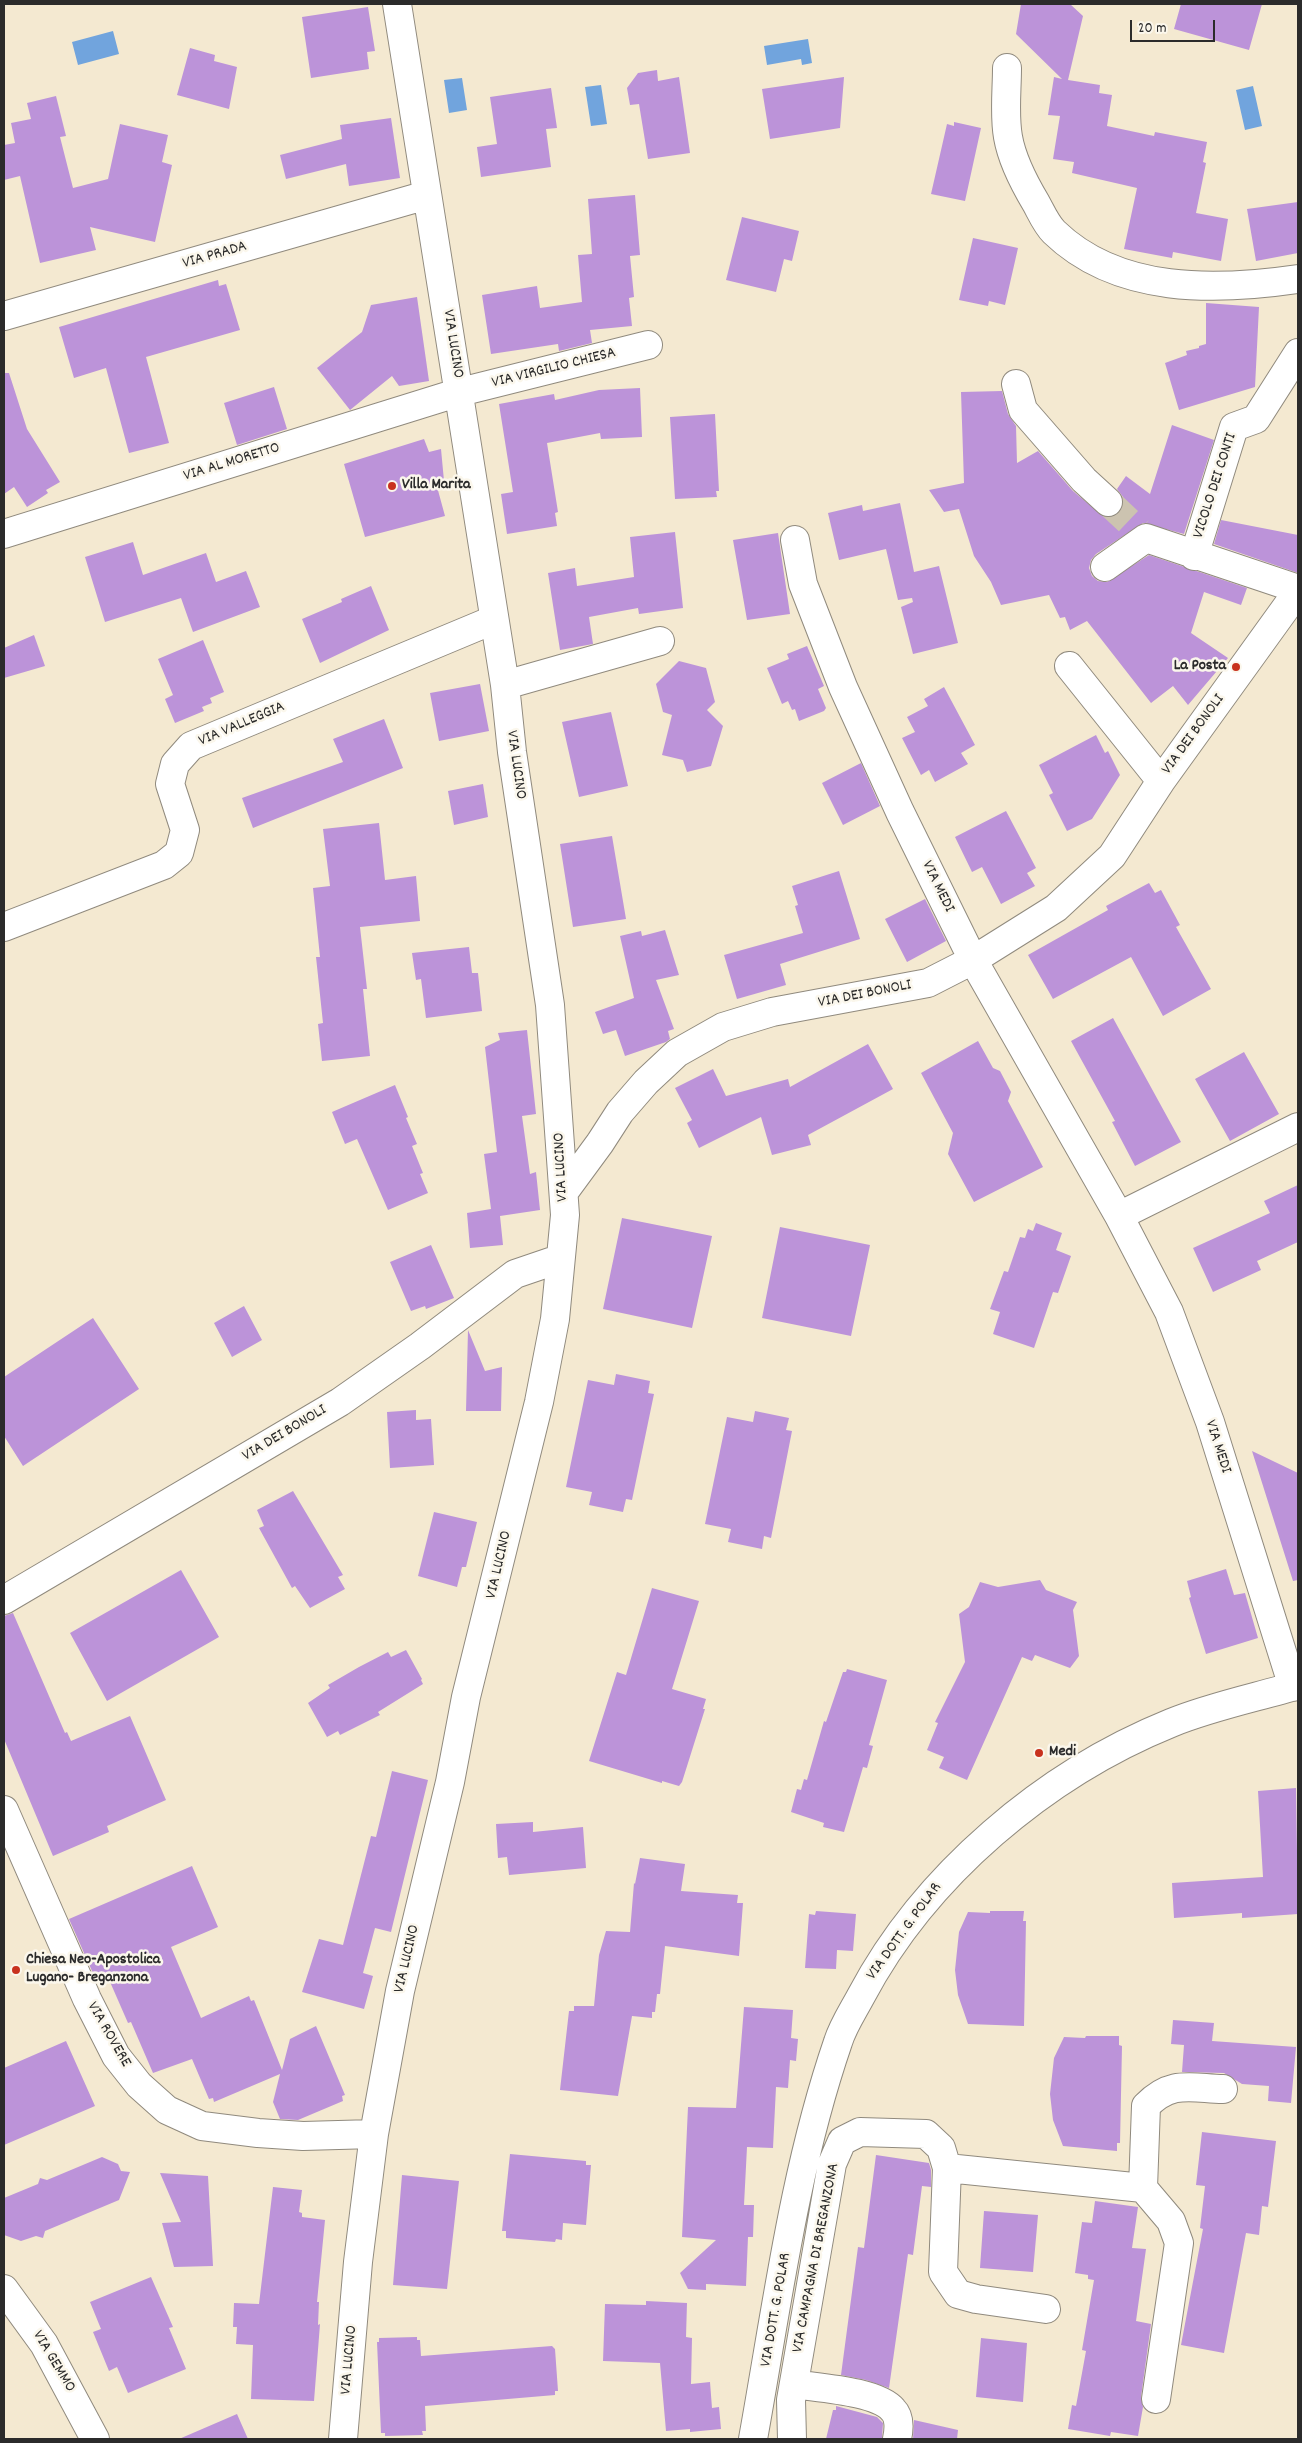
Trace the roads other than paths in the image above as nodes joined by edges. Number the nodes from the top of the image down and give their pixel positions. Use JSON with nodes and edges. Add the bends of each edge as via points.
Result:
{"nodes":[{"id":1,"x":397,"y":4,"type":"edge"},
{"id":2,"x":1007,"y":68,"type":"dead end"},
{"id":3,"x":427,"y":195,"type":"junction"},
{"id":4,"x":1298,"y":279,"type":"edge"},
{"id":5,"x":4,"y":316,"type":"edge"},
{"id":6,"x":648,"y":345,"type":"dead end"},
{"id":7,"x":1298,"y":353,"type":"edge"},
{"id":8,"x":1016,"y":384,"type":"dead end"},
{"id":9,"x":460,"y":392,"type":"junction"},
{"id":10,"x":1108,"y":502,"type":"tunnel mouth"},
{"id":11,"x":4,"y":534,"type":"edge"},
{"id":12,"x":795,"y":540,"type":"dead end"},
{"id":13,"x":1194,"y":556,"type":"junction"},
{"id":14,"x":1106,"y":567,"type":"dead end"},
{"id":15,"x":1298,"y":590,"type":"edge"},
{"id":16,"x":493,"y":620,"type":"junction"},
{"id":17,"x":660,"y":641,"type":"dead end"},
{"id":18,"x":1069,"y":666,"type":"dead end"},
{"id":19,"x":505,"y":685,"type":"junction"},
{"id":20,"x":1161,"y":781,"type":"junction"},
{"id":21,"x":4,"y":928,"type":"edge"},
{"id":22,"x":973,"y":960,"type":"junction"},
{"id":23,"x":1298,"y":1127,"type":"edge"},
{"id":24,"x":564,"y":1192,"type":"junction"},
{"id":25,"x":1119,"y":1216,"type":"junction"},
{"id":26,"x":559,"y":1259,"type":"junction"},
{"id":27,"x":4,"y":1600,"type":"edge"},
{"id":28,"x":1296,"y":1686,"type":"edge"},
{"id":29,"x":4,"y":1810,"type":"edge"},
{"id":30,"x":1223,"y":2088,"type":"dead end"},
{"id":31,"x":374,"y":2134,"type":"junction"},
{"id":32,"x":947,"y":2168,"type":"junction"},
{"id":33,"x":1144,"y":2188,"type":"junction"},
{"id":34,"x":4,"y":2289,"type":"edge"},
{"id":35,"x":1046,"y":2309,"type":"dead end"},
{"id":36,"x":794,"y":2384,"type":"junction"},
{"id":37,"x":1156,"y":2400,"type":"dead end"},
{"id":38,"x":95,"y":2439,"type":"edge"},
{"id":39,"x":343,"y":2439,"type":"edge"},
{"id":40,"x":753,"y":2439,"type":"edge"},
{"id":41,"x":792,"y":2439,"type":"edge"},
{"id":42,"x":897,"y":2439,"type":"edge"}],
"edges":[{"from":1,"to":3,"type":"street","name":"VIA LUCINO"},
{"from":2,"to":4,"type":"street","via":[[1008,136],[1024,184],[1053,231],[1095,262],[1150,282],[1210,287]]},
{"from":3,"to":5,"type":"street","name":"VIA PRADA"},
{"from":3,"to":9,"type":"street","name":"VIA LUCINO"},
{"from":6,"to":9,"type":"street","name":"VIA VIRGILIO CHIESA"},
{"from":7,"to":13,"type":"street","name":"VICOLO DEI CONTI","via":[[1256,419],[1234,427]]},
{"from":8,"to":10,"type":"street","via":[[1023,410],[1084,480]]},
{"from":9,"to":11,"type":"street","name":"VIA AL MORETTO"},
{"from":9,"to":16,"type":"street","name":"VIA LUCINO"},
{"from":12,"to":22,"type":"street","name":"VIA MEDI","via":[[803,584],[843,687]]},
{"from":13,"to":14,"type":"street","via":[[1143,534]]},
{"from":13,"to":15,"type":"street"},
{"from":15,"to":20,"type":"street","name":"VIA DEI BONOLI"},
{"from":16,"to":19,"type":"street","name":"VIA LUCINO"},
{"from":16,"to":21,"type":"street","name":"VIA VALLEGGIA","via":[[191,746],[175,764],[170,784],[184,830],[179,853],[164,865]]},
{"from":17,"to":19,"type":"street"},
{"from":18,"to":20,"type":"street","name":"VIA DEI BONOLI"},
{"from":19,"to":24,"type":"street","name":"VIA LUCINO","via":[[550,1005]]},
{"from":20,"to":22,"type":"street","name":"VIA DEI BONOLI","via":[[1112,856],[1056,908]]},
{"from":22,"to":24,"type":"street","name":"VIA DEI BONOLI","via":[[928,983],[772,1012],[723,1026],[677,1053],[646,1082],[620,1112]]},
{"from":22,"to":25,"type":"street","name":"VIA MEDI"},
{"from":23,"to":25,"type":"street"},
{"from":24,"to":26,"type":"street","name":"VIA LUCINO","via":[[565,1215]]},
{"from":25,"to":28,"type":"street","name":"VIA MEDI","via":[[1172,1321],[1210,1422]]},
{"from":26,"to":27,"type":"street","name":"VIA DEI BONOLI","via":[[515,1274],[340,1402]]},
{"from":26,"to":31,"type":"street","name":"VIA LUCINO","via":[[555,1319],[539,1402],[466,1697],[450,1782],[400,1991]]},
{"from":28,"to":40,"type":"street","name":"VIA DOTT. G. POLAR","via":[[1172,1722],[1089,1762],[1025,1807],[937,1885],[878,1965],[839,2039],[805,2154]]},
{"from":29,"to":31,"type":"street","name":"VIA ROVERE","via":[[87,1999],[116,2056],[167,2110],[202,2126],[249,2132],[303,2136]]},
{"from":30,"to":33,"type":"street","via":[[1174,2087],[1158,2094],[1146,2106]]},
{"from":31,"to":39,"type":"street","name":"VIA LUCINO","via":[[358,2262]]},
{"from":32,"to":33,"type":"street"},
{"from":32,"to":35,"type":"street","name":"VIA CAMPAGNA DI BREGANZONA","via":[[943,2272],[958,2294]]},
{"from":32,"to":36,"type":"street","name":"VIA CAMPAGNA DI BREGANZONA","via":[[941,2148],[926,2134],[860,2132],[842,2141],[832,2164]]},
{"from":33,"to":37,"type":"street","via":[[1171,2221],[1179,2243]]},
{"from":34,"to":38,"type":"street","name":"VIA GEMMO","via":[[44,2344]]},
{"from":36,"to":41,"type":"street","name":"VIA CAMPAGNA DI BREGANZONA"},
{"from":36,"to":42,"type":"street","via":[[879,2399],[894,2411],[899,2428]]}]}
